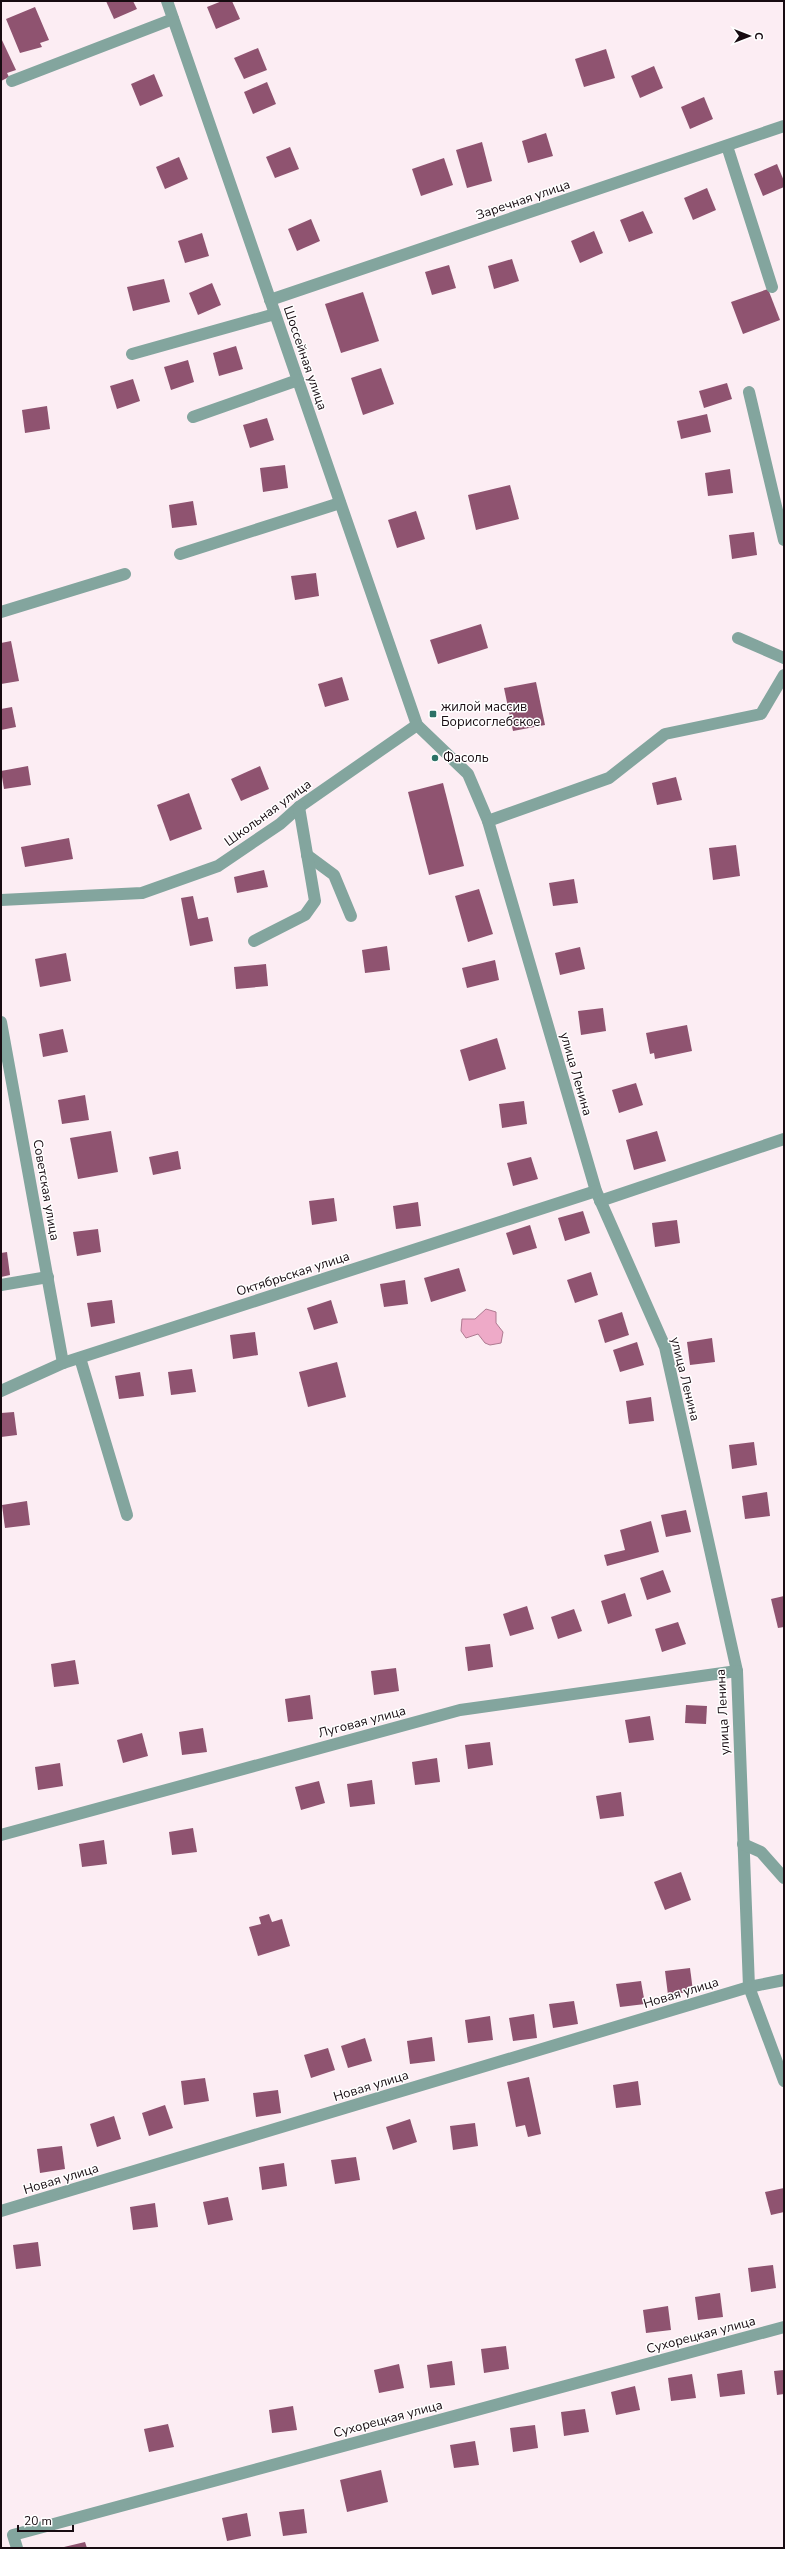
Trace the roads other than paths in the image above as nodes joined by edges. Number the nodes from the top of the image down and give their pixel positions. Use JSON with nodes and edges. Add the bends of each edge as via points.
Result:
{"nodes":[{"id":1,"x":167,"y":1,"type":"edge"},
{"id":2,"x":173,"y":19,"type":"junction"},
{"id":3,"x":12,"y":81,"type":"dead end"},
{"id":4,"x":784,"y":126,"type":"edge"},
{"id":5,"x":727,"y":146,"type":"junction"},
{"id":6,"x":772,"y":286,"type":"dead end"},
{"id":7,"x":270,"y":300,"type":"junction"},
{"id":8,"x":275,"y":314,"type":"junction"},
{"id":9,"x":132,"y":354,"type":"dead end"},
{"id":10,"x":298,"y":380,"type":"junction"},
{"id":11,"x":749,"y":392,"type":"dead end"},
{"id":12,"x":193,"y":417,"type":"dead end"},
{"id":13,"x":340,"y":503,"type":"junction"},
{"id":14,"x":784,"y":540,"type":"edge"},
{"id":15,"x":180,"y":554,"type":"dead end"},
{"id":16,"x":125,"y":574,"type":"dead end"},
{"id":17,"x":1,"y":612,"type":"edge"},
{"id":18,"x":738,"y":638,"type":"dead end"},
{"id":19,"x":784,"y":658,"type":"edge"},
{"id":20,"x":784,"y":676,"type":"edge"},
{"id":21,"x":417,"y":725,"type":"junction"},
{"id":22,"x":299,"y":806,"type":"junction"},
{"id":23,"x":488,"y":821,"type":"junction"},
{"id":24,"x":307,"y":855,"type":"junction"},
{"id":25,"x":1,"y":900,"type":"edge"},
{"id":26,"x":351,"y":916,"type":"dead end"},
{"id":27,"x":254,"y":941,"type":"dead end"},
{"id":28,"x":1,"y":1022,"type":"edge"},
{"id":29,"x":784,"y":1139,"type":"edge"},
{"id":30,"x":598,"y":1196,"type":"junction"},
{"id":31,"x":48,"y":1276,"type":"junction"},
{"id":32,"x":1,"y":1285,"type":"edge"},
{"id":33,"x":80,"y":1358,"type":"junction"},
{"id":34,"x":63,"y":1363,"type":"junction"},
{"id":35,"x":1,"y":1391,"type":"edge"},
{"id":36,"x":127,"y":1515,"type":"dead end"},
{"id":37,"x":737,"y":1671,"type":"junction"},
{"id":38,"x":1,"y":1835,"type":"edge"},
{"id":39,"x":744,"y":1844,"type":"junction"},
{"id":40,"x":784,"y":1878,"type":"edge"},
{"id":41,"x":784,"y":1980,"type":"edge"},
{"id":42,"x":749,"y":1987,"type":"junction"},
{"id":43,"x":784,"y":2081,"type":"edge"},
{"id":44,"x":1,"y":2211,"type":"edge"},
{"id":45,"x":784,"y":2328,"type":"edge"},
{"id":46,"x":17,"y":2548,"type":"edge"}],
"edges":[{"from":1,"to":2,"type":"street","name":"Шоссейная улица"},
{"from":2,"to":3,"type":"street"},
{"from":2,"to":7,"type":"street","name":"Шоссейная улица"},
{"from":4,"to":5,"type":"street","name":"Заречная улица"},
{"from":5,"to":6,"type":"street"},
{"from":5,"to":7,"type":"street","name":"Заречная улица"},
{"from":7,"to":8,"type":"street","name":"Шоссейная улица"},
{"from":8,"to":9,"type":"street"},
{"from":8,"to":10,"type":"street","name":"Шоссейная улица"},
{"from":10,"to":12,"type":"street"},
{"from":10,"to":13,"type":"street","name":"Шоссейная улица"},
{"from":11,"to":14,"type":"street"},
{"from":13,"to":15,"type":"street"},
{"from":13,"to":21,"type":"street","name":"Шоссейная улица"},
{"from":16,"to":17,"type":"street"},
{"from":18,"to":19,"type":"street"},
{"from":20,"to":23,"type":"street","via":[[761,714],[665,734],[609,778]]},
{"from":21,"to":22,"type":"street","name":"Школьная улица"},
{"from":21,"to":23,"type":"street","name":"улица Ленина","via":[[468,774]]},
{"from":22,"to":24,"type":"street"},
{"from":22,"to":25,"type":"street","name":"Школьная улица","via":[[280,824],[218,866],[142,893]]},
{"from":23,"to":30,"type":"street","name":"улица Ленина"},
{"from":24,"to":26,"type":"street","via":[[334,875]]},
{"from":24,"to":27,"type":"street","via":[[315,901],[305,915]]},
{"from":28,"to":31,"type":"street","name":"Советская улица"},
{"from":29,"to":30,"type":"street","name":"Октябрьская улица"},
{"from":30,"to":33,"type":"street","name":"Октябрьская улица"},
{"from":30,"to":37,"type":"street","name":"улица Ленина","via":[[665,1347]]},
{"from":31,"to":32,"type":"street"},
{"from":31,"to":34,"type":"street","name":"Советская улица"},
{"from":33,"to":34,"type":"street","name":"Октябрьская улица"},
{"from":33,"to":36,"type":"street"},
{"from":34,"to":35,"type":"street","name":"Октябрьская улица"},
{"from":37,"to":38,"type":"street","name":"Луговая улица","via":[[460,1710]]},
{"from":37,"to":39,"type":"street","name":"улица Ленина"},
{"from":39,"to":40,"type":"street","via":[[760,1852]]},
{"from":39,"to":42,"type":"street","name":"улица Ленина"},
{"from":41,"to":42,"type":"street","name":"Новая улица"},
{"from":42,"to":43,"type":"street","name":"улица Ленина"},
{"from":42,"to":44,"type":"street","name":"Новая улица"},
{"from":45,"to":46,"type":"street","name":"Сухорецкая улица","via":[[13,2535]]}]}
